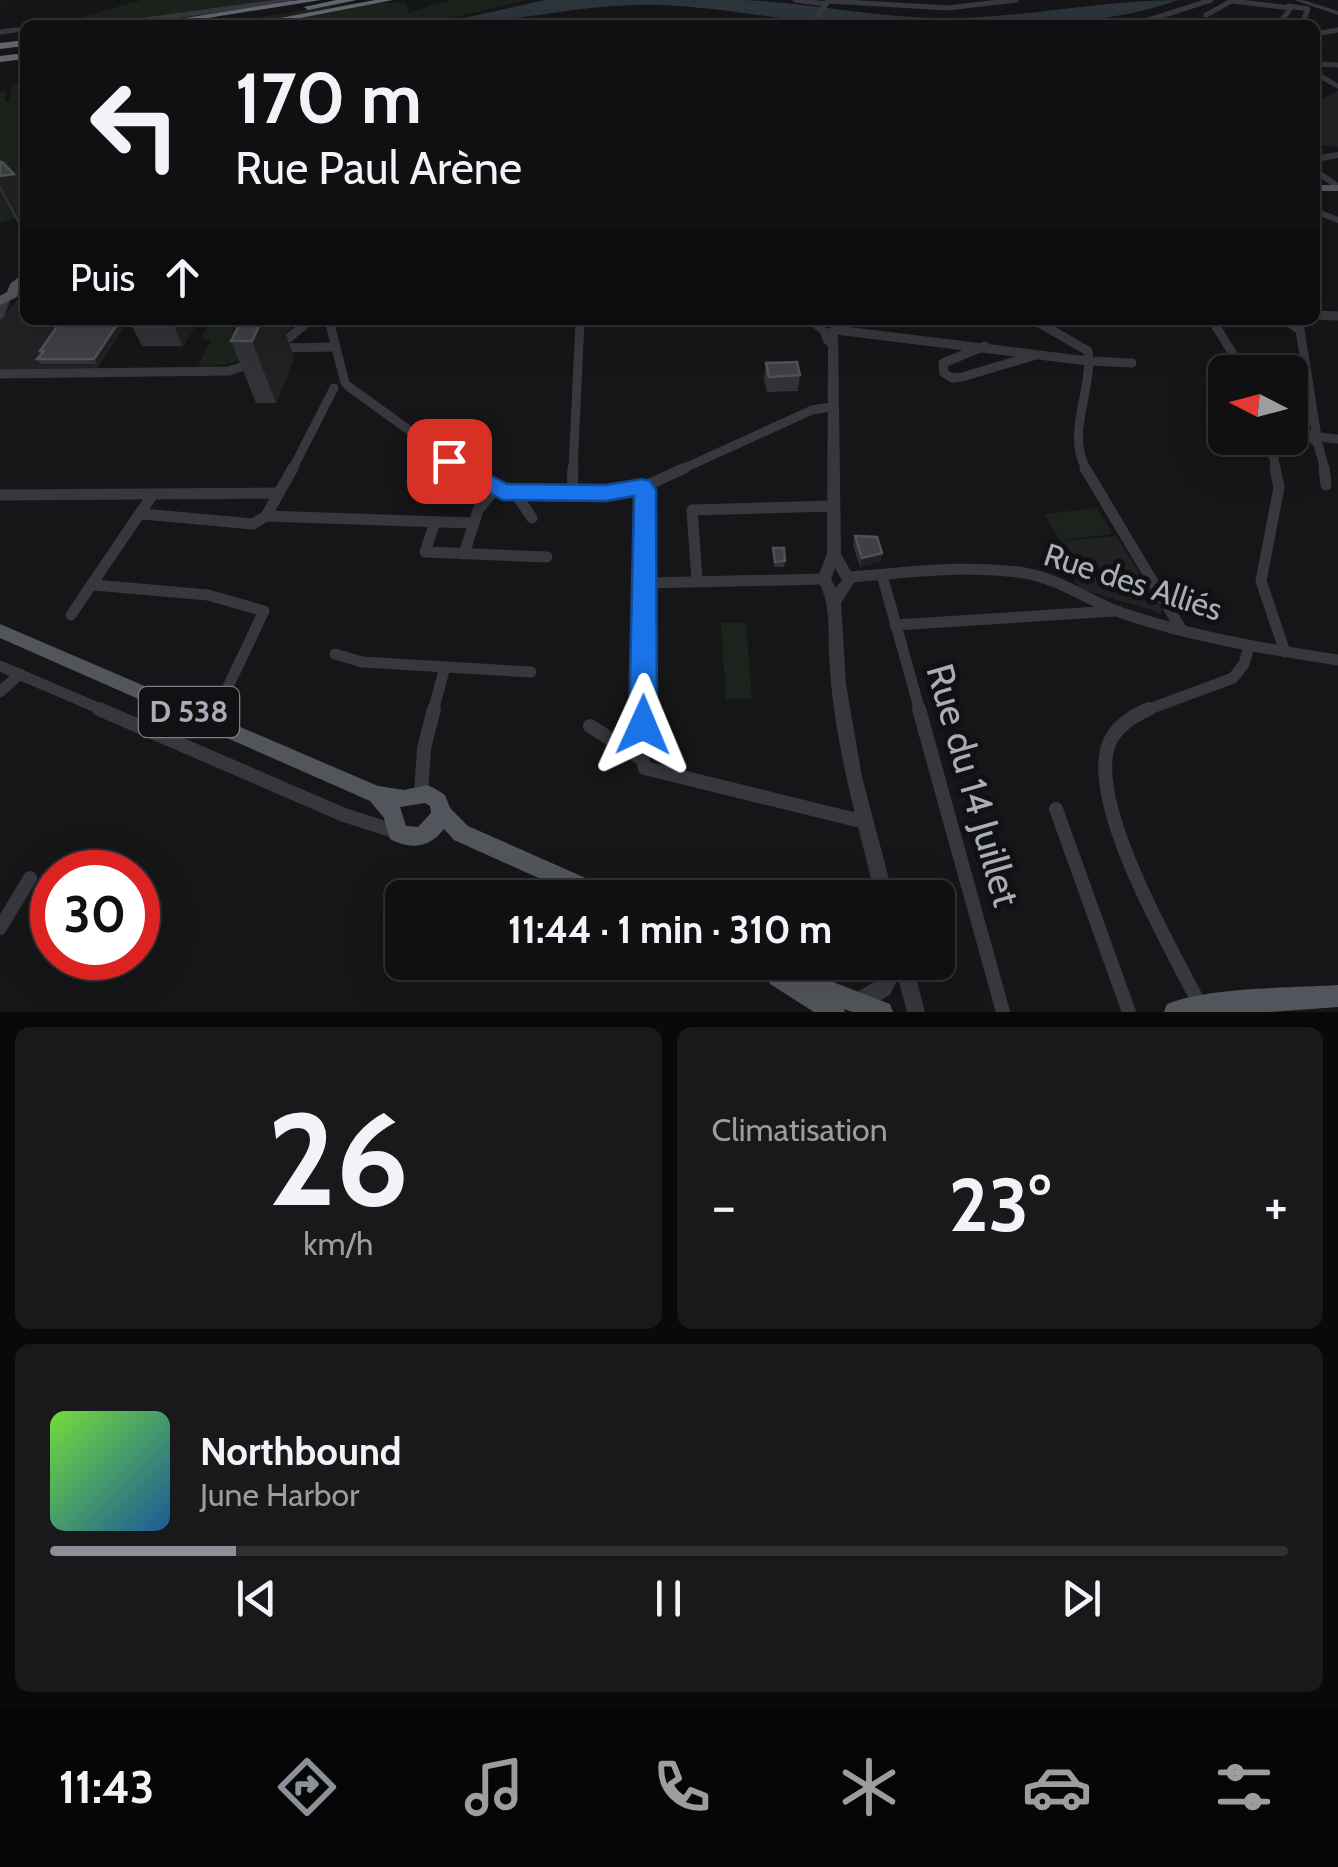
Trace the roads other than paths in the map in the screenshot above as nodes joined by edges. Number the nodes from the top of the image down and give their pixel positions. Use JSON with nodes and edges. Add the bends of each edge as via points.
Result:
{"nodes":[{"id":1,"x":291,"y":0,"type":"edge"},
{"id":2,"x":317,"y":0,"type":"edge"},
{"id":3,"x":353,"y":0,"type":"edge"},
{"id":4,"x":389,"y":0,"type":"edge"},
{"id":5,"x":796,"y":0,"type":"edge"},
{"id":6,"x":1016,"y":0,"type":"edge"},
{"id":7,"x":1211,"y":0,"type":"edge"},
{"id":8,"x":1297,"y":0,"type":"edge"},
{"id":9,"x":1233,"y":1,"type":"edge"},
{"id":10,"x":826,"y":3,"type":"edge"},
{"id":11,"x":875,"y":3,"type":"edge"},
{"id":12,"x":1287,"y":6,"type":"junction"},
{"id":13,"x":1338,"y":13,"type":"edge"},
{"id":14,"x":1206,"y":15,"type":"dead end"},
{"id":15,"x":145,"y":20,"type":"edge"},
{"id":16,"x":179,"y":20,"type":"edge"},
{"id":17,"x":217,"y":20,"type":"edge"},
{"id":18,"x":277,"y":20,"type":"edge"},
{"id":19,"x":1149,"y":20,"type":"edge"},
{"id":20,"x":1281,"y":20,"type":"dead end"},
{"id":21,"x":1304,"y":20,"type":"edge"},
{"id":22,"x":5,"y":285,"type":"edge"},
{"id":23,"x":3,"y":300,"type":"edge"},
{"id":24,"x":0,"y":315,"type":"edge"},
{"id":25,"x":304,"y":325,"type":"edge"},
{"id":26,"x":330,"y":325,"type":"edge"},
{"id":27,"x":580,"y":325,"type":"edge"},
{"id":28,"x":826,"y":325,"type":"edge"},
{"id":29,"x":1043,"y":325,"type":"edge"},
{"id":30,"x":1215,"y":325,"type":"edge"},
{"id":31,"x":1293,"y":325,"type":"edge"},
{"id":32,"x":986,"y":346,"type":"junction"},
{"id":33,"x":335,"y":347,"type":"junction"},
{"id":34,"x":277,"y":348,"type":"junction"},
{"id":35,"x":1088,"y":351,"type":"junction"},
{"id":36,"x":1040,"y":352,"type":"junction"},
{"id":37,"x":1234,"y":355,"type":"edge"},
{"id":38,"x":1069,"y":356,"type":"junction"},
{"id":39,"x":1132,"y":362,"type":"dead end"},
{"id":40,"x":1091,"y":365,"type":"junction"},
{"id":41,"x":0,"y":374,"type":"edge"},
{"id":42,"x":343,"y":388,"type":"junction"},
{"id":43,"x":831,"y":407,"type":"junction"},
{"id":44,"x":1308,"y":430,"type":"edge"},
{"id":45,"x":1316,"y":437,"type":"junction"},
{"id":46,"x":1338,"y":439,"type":"edge"},
{"id":47,"x":1273,"y":455,"type":"edge"},
{"id":48,"x":1326,"y":485,"type":"dead end"},
{"id":49,"x":642,"y":487,"type":"junction"},
{"id":50,"x":495,"y":489,"type":"junction"},
{"id":51,"x":278,"y":493,"type":"junction"},
{"id":52,"x":515,"y":493,"type":"junction"},
{"id":53,"x":153,"y":494,"type":"junction"},
{"id":54,"x":572,"y":494,"type":"junction"},
{"id":55,"x":0,"y":495,"type":"edge"},
{"id":56,"x":833,"y":506,"type":"junction"},
{"id":57,"x":143,"y":514,"type":"junction"},
{"id":58,"x":266,"y":516,"type":"junction"},
{"id":59,"x":532,"y":518,"type":"dead end"},
{"id":60,"x":435,"y":522,"type":"junction"},
{"id":61,"x":472,"y":523,"type":"junction"},
{"id":62,"x":464,"y":554,"type":"junction"},
{"id":63,"x":547,"y":557,"type":"dead end"},
{"id":64,"x":882,"y":574,"type":"junction"},
{"id":65,"x":697,"y":580,"type":"junction"},
{"id":66,"x":836,"y":581,"type":"junction"},
{"id":67,"x":646,"y":583,"type":"junction"},
{"id":68,"x":94,"y":585,"type":"junction"},
{"id":69,"x":1117,"y":611,"type":"junction"},
{"id":70,"x":71,"y":616,"type":"dead end"},
{"id":71,"x":895,"y":625,"type":"junction"},
{"id":72,"x":1181,"y":630,"type":"junction"},
{"id":73,"x":0,"y":631,"type":"edge"},
{"id":74,"x":1249,"y":647,"type":"junction"},
{"id":75,"x":1285,"y":652,"type":"junction"},
{"id":76,"x":336,"y":654,"type":"dead end"},
{"id":77,"x":1338,"y":660,"type":"edge"},
{"id":78,"x":0,"y":666,"type":"edge"},
{"id":79,"x":445,"y":667,"type":"junction"},
{"id":80,"x":531,"y":672,"type":"dead end"},
{"id":81,"x":20,"y":674,"type":"junction"},
{"id":82,"x":226,"y":691,"type":"dead end"},
{"id":83,"x":0,"y":692,"type":"edge"},
{"id":84,"x":590,"y":726,"type":"dead end"},
{"id":85,"x":642,"y":759,"type":"junction"},
{"id":86,"x":1056,"y":809,"type":"dead end"},
{"id":87,"x":404,"y":810,"type":"junction"},
{"id":88,"x":436,"y":822,"type":"junction"},
{"id":89,"x":865,"y":822,"type":"junction"},
{"id":90,"x":30,"y":878,"type":"dead end"},
{"id":91,"x":567,"y":880,"type":"edge"},
{"id":92,"x":880,"y":880,"type":"edge"},
{"id":93,"x":0,"y":928,"type":"edge"},
{"id":94,"x":784,"y":980,"type":"edge"},
{"id":95,"x":802,"y":980,"type":"edge"},
{"id":96,"x":888,"y":980,"type":"edge"},
{"id":97,"x":906,"y":980,"type":"edge"},
{"id":98,"x":1338,"y":996,"type":"edge"},
{"id":99,"x":857,"y":1002,"type":"junction"},
{"id":100,"x":1201,"y":1006,"type":"junction"},
{"id":101,"x":834,"y":1012,"type":"edge"},
{"id":102,"x":882,"y":1012,"type":"edge"},
{"id":103,"x":916,"y":1012,"type":"edge"},
{"id":104,"x":1003,"y":1012,"type":"edge"},
{"id":105,"x":1129,"y":1012,"type":"edge"},
{"id":106,"x":1175,"y":1012,"type":"edge"}],
"edges":[{"from":1,"to":15,"type":"street"},
{"from":2,"to":16,"type":"highway"},
{"from":3,"to":17,"type":"highway"},
{"from":4,"to":18,"type":"highway"},
{"from":5,"to":10,"type":"street"},
{"from":6,"to":11,"type":"street","via":[[954,8]]},
{"from":7,"to":19,"type":"street"},
{"from":8,"to":13,"type":"street"},
{"from":9,"to":12,"type":"street"},
{"from":9,"to":14,"type":"street"},
{"from":10,"to":11,"type":"street"},
{"from":12,"to":20,"type":"street"},
{"from":12,"to":21,"type":"street","via":[[1308,9]]},
{"from":22,"to":23,"type":"main road","via":[[13,294]]},
{"from":23,"to":24,"type":"street"},
{"from":25,"to":34,"type":"street"},
{"from":26,"to":33,"type":"street"},
{"from":27,"to":54,"type":"street"},
{"from":28,"to":32,"type":"street"},
{"from":28,"to":43,"type":"street"},
{"from":29,"to":35,"type":"street"},
{"from":30,"to":37,"type":"street"},
{"from":31,"to":45,"type":"street","via":[[1300,330],[1305,378],[1317,410]]},
{"from":32,"to":36,"type":"street"},
{"from":32,"to":36,"type":"street","via":[[944,363],[944,373],[962,377]]},
{"from":33,"to":34,"type":"street"},
{"from":33,"to":42,"type":"street"},
{"from":34,"to":41,"type":"street","via":[[229,372]]},
{"from":35,"to":38,"type":"street"},
{"from":35,"to":40,"type":"street"},
{"from":36,"to":38,"type":"street"},
{"from":38,"to":40,"type":"street"},
{"from":39,"to":40,"type":"street"},
{"from":40,"to":72,"type":"street","via":[[1076,444],[1080,459]]},
{"from":42,"to":50,"type":"street"},
{"from":42,"to":51,"type":"street"},
{"from":43,"to":49,"type":"street"},
{"from":43,"to":56,"type":"street"},
{"from":44,"to":45,"type":"street"},
{"from":45,"to":46,"type":"street"},
{"from":45,"to":48,"type":"street"},
{"from":47,"to":75,"type":"street","via":[[1279,487],[1262,581]]},
{"from":49,"to":54,"type":"street"},
{"from":49,"to":67,"type":"street"},
{"from":50,"to":52,"type":"street"},
{"from":50,"to":61,"type":"street"},
{"from":51,"to":53,"type":"street"},
{"from":51,"to":58,"type":"street"},
{"from":52,"to":54,"type":"street"},
{"from":52,"to":59,"type":"street"},
{"from":53,"to":55,"type":"street"},
{"from":53,"to":57,"type":"street"},
{"from":56,"to":65,"type":"street","via":[[692,510]]},
{"from":56,"to":66,"type":"street"},
{"from":57,"to":58,"type":"street","via":[[253,524]]},
{"from":57,"to":68,"type":"street"},
{"from":58,"to":60,"type":"street"},
{"from":60,"to":61,"type":"street"},
{"from":60,"to":62,"type":"street","via":[[426,552]]},
{"from":61,"to":62,"type":"street"},
{"from":62,"to":63,"type":"street"},
{"from":64,"to":66,"type":"street","name":"Rue des Alliés"},
{"from":64,"to":69,"type":"street","name":"Rue des Alliés","via":[[1050,578]]},
{"from":64,"to":71,"type":"street","name":"Rue du 14 Juillet"},
{"from":65,"to":66,"type":"street","name":"Rue des Alliés"},
{"from":65,"to":67,"type":"street","name":"Rue des Alliés"},
{"from":66,"to":89,"type":"street","via":[[842,711]]},
{"from":67,"to":85,"type":"street"},
{"from":68,"to":70,"type":"street"},
{"from":68,"to":82,"type":"street","via":[[208,597],[264,611]]},
{"from":69,"to":71,"type":"street"},
{"from":69,"to":72,"type":"street","name":"Rue des Alliés"},
{"from":71,"to":104,"type":"street","name":"Rue du 14 Juillet"},
{"from":72,"to":74,"type":"street","name":"Rue des Alliés"},
{"from":73,"to":87,"type":"main road","number":"D 538"},
{"from":74,"to":75,"type":"street","name":"Rue des Alliés"},
{"from":74,"to":100,"type":"street","via":[[1233,678],[1132,718],[1110,738],[1106,752],[1112,812]]},
{"from":75,"to":77,"type":"street","name":"Rue des Alliés"},
{"from":76,"to":79,"type":"street"},
{"from":78,"to":81,"type":"street"},
{"from":79,"to":80,"type":"street"},
{"from":79,"to":87,"type":"street"},
{"from":81,"to":83,"type":"street"},
{"from":81,"to":87,"type":"street","via":[[344,815]]},
{"from":84,"to":85,"type":"street"},
{"from":85,"to":89,"type":"street","via":[[646,768]]},
{"from":86,"to":105,"type":"street"},
{"from":87,"to":88,"type":"main road","via":[[411,838]]},
{"from":87,"to":88,"type":"main road","via":[[434,796]]},
{"from":88,"to":91,"type":"main road"},
{"from":89,"to":92,"type":"street"},
{"from":90,"to":93,"type":"street"},
{"from":94,"to":101,"type":"main road"},
{"from":95,"to":99,"type":"main road"},
{"from":96,"to":99,"type":"street"},
{"from":97,"to":103,"type":"street"},
{"from":98,"to":100,"type":"main road"},
{"from":99,"to":102,"type":"main road"},
{"from":100,"to":106,"type":"main road"}]}
